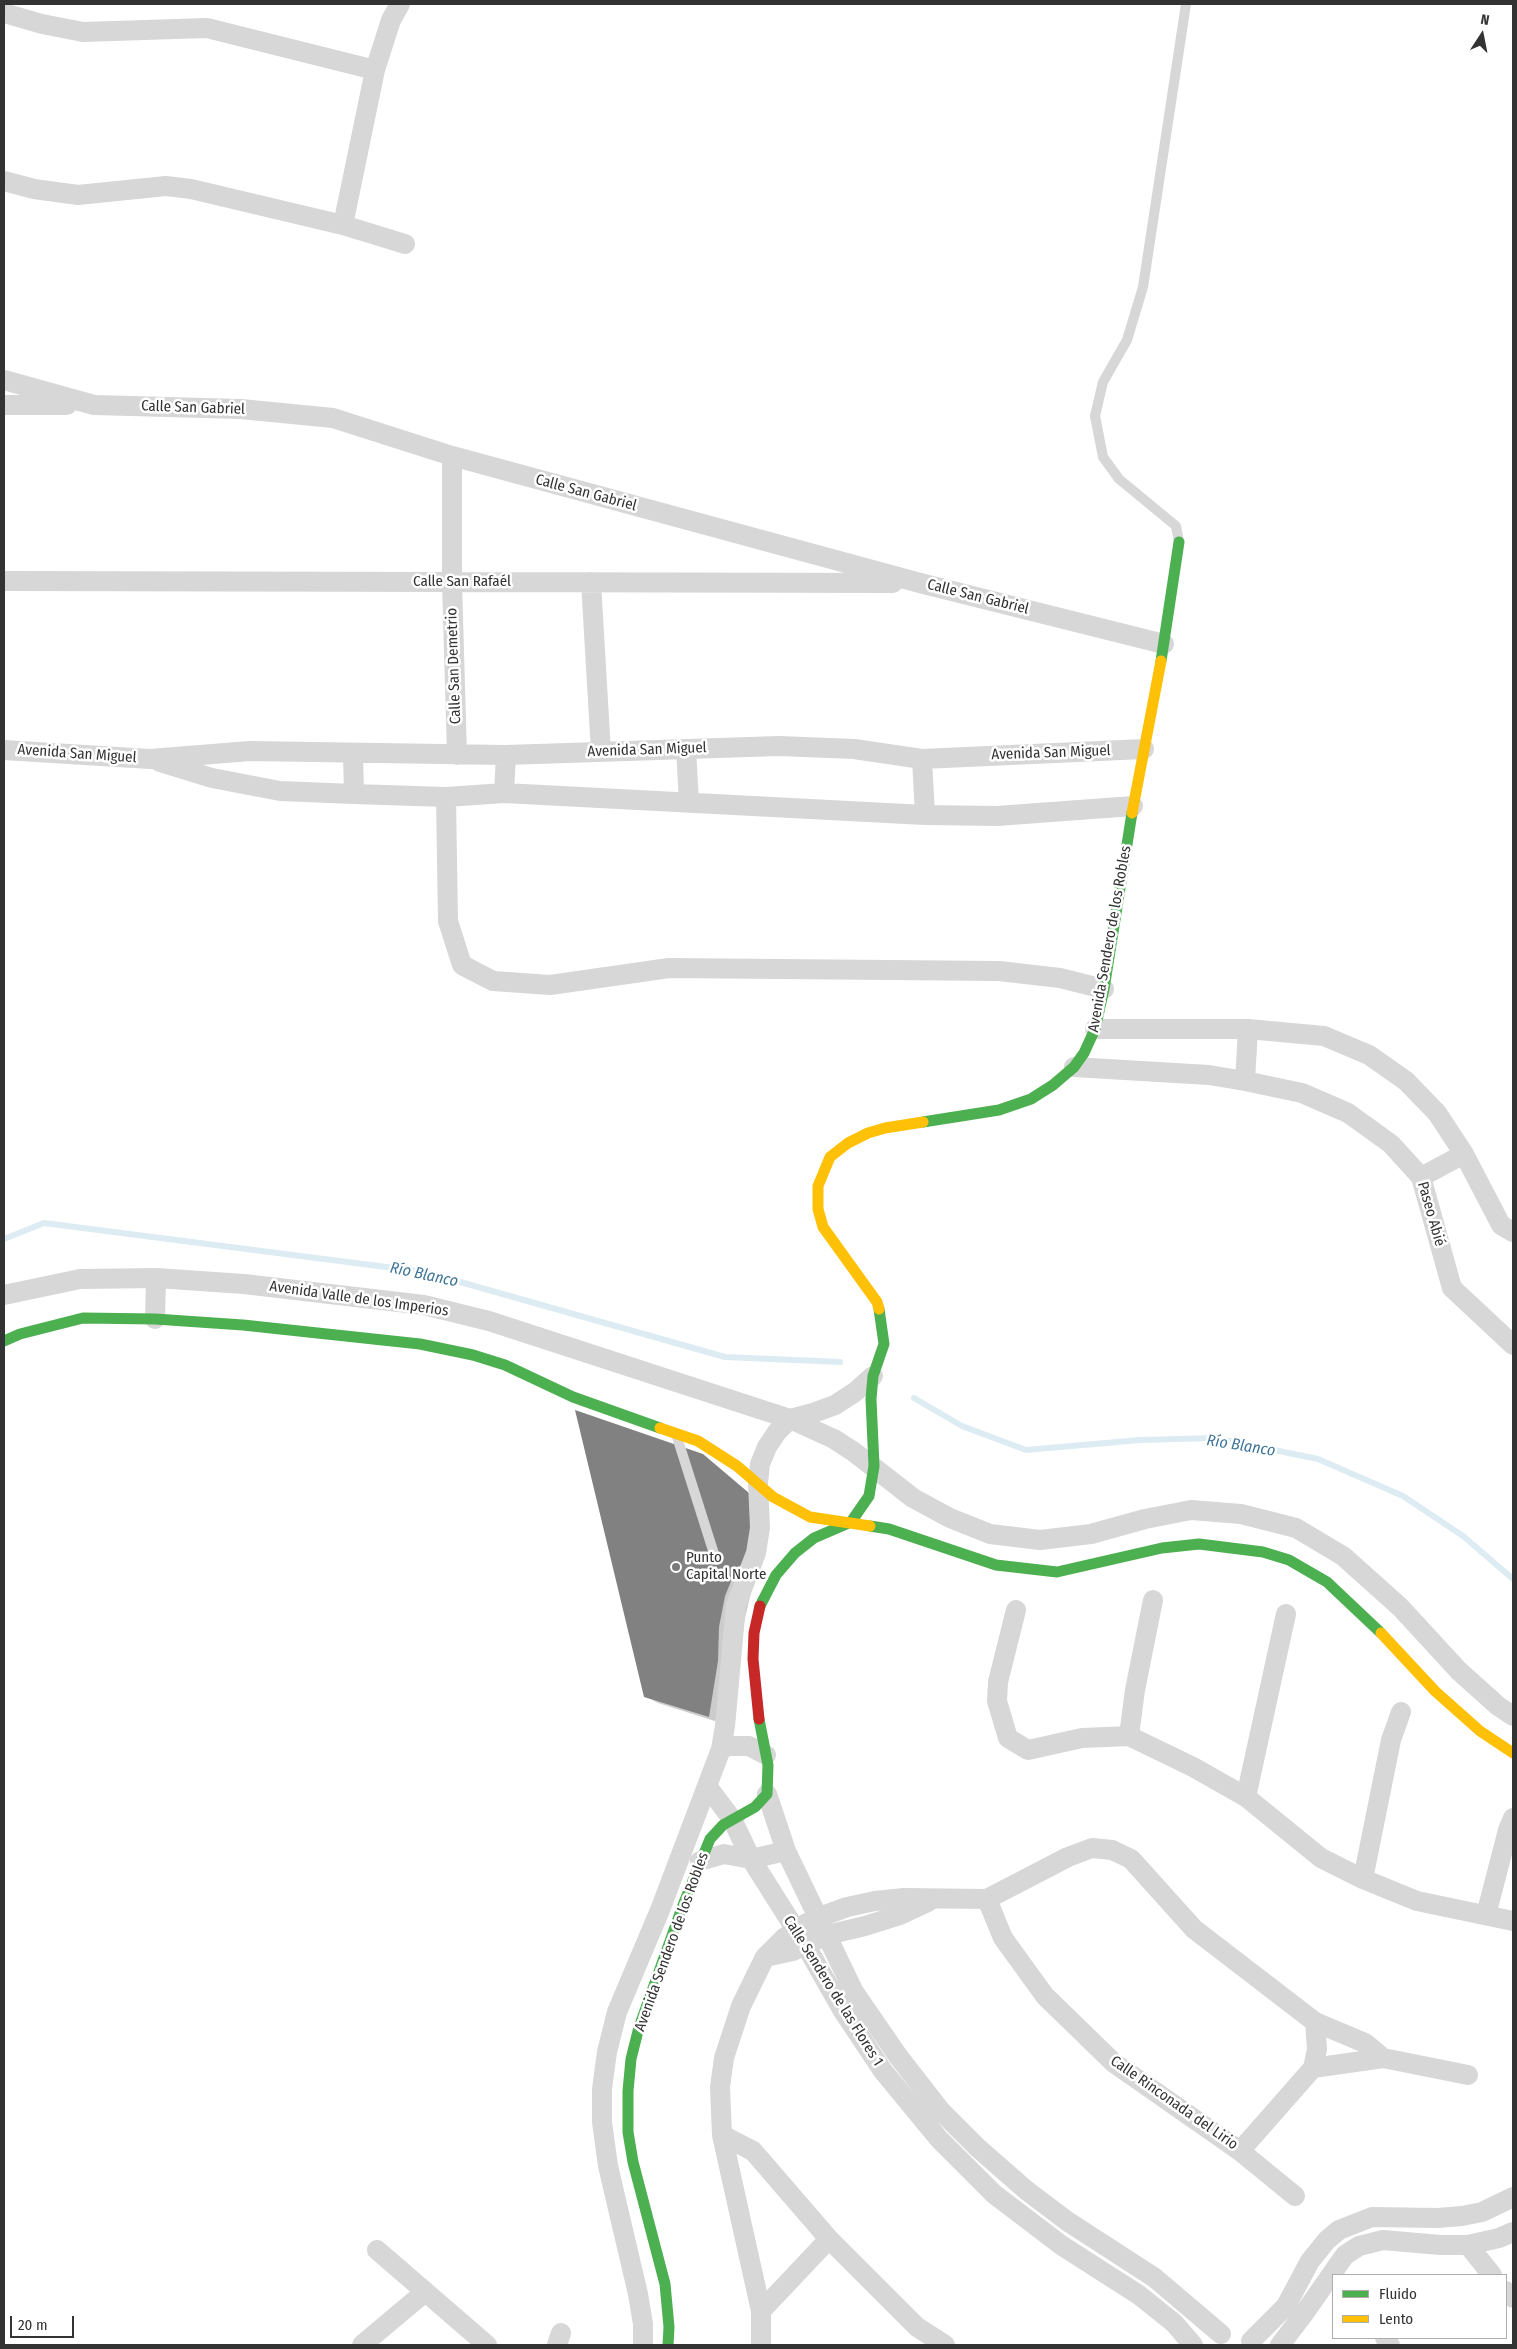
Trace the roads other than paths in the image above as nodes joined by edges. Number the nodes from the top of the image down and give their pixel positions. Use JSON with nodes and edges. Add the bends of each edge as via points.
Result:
{"nodes":[{"id":1,"x":400,"y":4,"type":"edge"},
{"id":2,"x":1186,"y":4,"type":"edge"},
{"id":3,"x":4,"y":13,"type":"edge"},
{"id":4,"x":375,"y":70,"type":"junction"},
{"id":5,"x":4,"y":181,"type":"edge"},
{"id":6,"x":343,"y":225,"type":"junction"},
{"id":7,"x":405,"y":244,"type":"dead end"},
{"id":8,"x":4,"y":380,"type":"edge"},
{"id":9,"x":4,"y":405,"type":"edge"},
{"id":10,"x":94,"y":405,"type":"junction"},
{"id":11,"x":452,"y":456,"type":"junction"},
{"id":12,"x":1179,"y":542,"type":"joint"},
{"id":13,"x":4,"y":581,"type":"edge"},
{"id":14,"x":452,"y":582,"type":"junction"},
{"id":15,"x":591,"y":582,"type":"junction"},
{"id":16,"x":920,"y":583,"type":"junction"},
{"id":17,"x":1164,"y":644,"type":"junction"},
{"id":18,"x":686,"y":749,"type":"junction"},
{"id":19,"x":1144,"y":749,"type":"junction"},
{"id":20,"x":4,"y":750,"type":"edge"},
{"id":21,"x":601,"y":752,"type":"junction"},
{"id":22,"x":353,"y":754,"type":"junction"},
{"id":23,"x":457,"y":755,"type":"junction"},
{"id":24,"x":506,"y":755,"type":"junction"},
{"id":25,"x":922,"y":758,"type":"junction"},
{"id":26,"x":150,"y":759,"type":"junction"},
{"id":27,"x":504,"y":792,"type":"junction"},
{"id":28,"x":354,"y":794,"type":"junction"},
{"id":29,"x":446,"y":797,"type":"junction"},
{"id":30,"x":689,"y":802,"type":"junction"},
{"id":31,"x":1134,"y":806,"type":"junction"},
{"id":32,"x":925,"y":815,"type":"junction"},
{"id":33,"x":1104,"y":989,"type":"junction"},
{"id":34,"x":1095,"y":1029,"type":"junction"},
{"id":35,"x":1248,"y":1029,"type":"junction"},
{"id":36,"x":1074,"y":1067,"type":"junction"},
{"id":37,"x":1244,"y":1081,"type":"junction"},
{"id":38,"x":1464,"y":1154,"type":"junction"},
{"id":39,"x":1421,"y":1177,"type":"junction"},
{"id":40,"x":1513,"y":1232,"type":"edge"},
{"id":41,"x":156,"y":1278,"type":"junction"},
{"id":42,"x":4,"y":1296,"type":"edge"},
{"id":43,"x":155,"y":1319,"type":"junction"},
{"id":44,"x":4,"y":1342,"type":"edge"},
{"id":45,"x":1513,"y":1345,"type":"edge"},
{"id":46,"x":873,"y":1376,"type":"junction"},
{"id":47,"x":790,"y":1419,"type":"junction"},
{"id":48,"x":675,"y":1432,"type":"junction"},
{"id":49,"x":874,"y":1466,"type":"junction"},
{"id":50,"x":758,"y":1483,"type":"junction"},
{"id":51,"x":851,"y":1522,"type":"junction"},
{"id":52,"x":716,"y":1560,"type":"dead end"},
{"id":53,"x":1153,"y":1600,"type":"dead end"},
{"id":54,"x":1016,"y":1610,"type":"dead end"},
{"id":55,"x":1286,"y":1614,"type":"dead end"},
{"id":56,"x":1401,"y":1712,"type":"dead end"},
{"id":57,"x":1513,"y":1716,"type":"edge"},
{"id":58,"x":1129,"y":1736,"type":"junction"},
{"id":59,"x":720,"y":1748,"type":"junction"},
{"id":60,"x":1513,"y":1753,"type":"edge"},
{"id":61,"x":766,"y":1755,"type":"junction"},
{"id":62,"x":707,"y":1786,"type":"junction"},
{"id":63,"x":768,"y":1794,"type":"junction"},
{"id":64,"x":1246,"y":1797,"type":"junction"},
{"id":65,"x":1513,"y":1818,"type":"edge"},
{"id":66,"x":732,"y":1819,"type":"junction"},
{"id":67,"x":786,"y":1851,"type":"junction"},
{"id":68,"x":751,"y":1859,"type":"junction"},
{"id":69,"x":700,"y":1861,"type":"junction"},
{"id":70,"x":1363,"y":1879,"type":"junction"},
{"id":71,"x":987,"y":1899,"type":"junction"},
{"id":72,"x":1486,"y":1915,"type":"junction"},
{"id":73,"x":1513,"y":1921,"type":"edge"},
{"id":74,"x":824,"y":1926,"type":"junction"},
{"id":75,"x":801,"y":1938,"type":"junction"},
{"id":76,"x":1315,"y":2022,"type":"junction"},
{"id":77,"x":1383,"y":2058,"type":"junction"},
{"id":78,"x":1313,"y":2068,"type":"junction"},
{"id":79,"x":1468,"y":2075,"type":"dead end"},
{"id":80,"x":722,"y":2135,"type":"junction"},
{"id":81,"x":1240,"y":2151,"type":"junction"},
{"id":82,"x":1294,"y":2196,"type":"dead end"},
{"id":83,"x":1513,"y":2197,"type":"edge"},
{"id":84,"x":1513,"y":2232,"type":"edge"},
{"id":85,"x":829,"y":2239,"type":"junction"},
{"id":86,"x":1468,"y":2245,"type":"junction"},
{"id":87,"x":377,"y":2250,"type":"dead end"},
{"id":88,"x":1336,"y":2272,"type":"edge"},
{"id":89,"x":1491,"y":2274,"type":"edge"},
{"id":90,"x":1332,"y":2277,"type":"edge"},
{"id":91,"x":424,"y":2292,"type":"junction"},
{"id":92,"x":761,"y":2311,"type":"junction"},
{"id":93,"x":1213,"y":2340,"type":"edge"},
{"id":94,"x":1253,"y":2343,"type":"edge"},
{"id":95,"x":362,"y":2345,"type":"edge"},
{"id":96,"x":487,"y":2345,"type":"edge"},
{"id":97,"x":643,"y":2345,"type":"edge"},
{"id":98,"x":668,"y":2345,"type":"edge"},
{"id":99,"x":762,"y":2345,"type":"edge"},
{"id":100,"x":945,"y":2345,"type":"edge"},
{"id":101,"x":1193,"y":2345,"type":"edge"},
{"id":102,"x":1280,"y":2345,"type":"edge"}],
"edges":[{"from":1,"to":4,"type":"street","via":[[391,20]]},
{"from":2,"to":12,"type":"lane","via":[[1142,287],[1127,340],[1104,382],[1095,416],[1103,456],[1119,480],[1176,526]]},
{"from":3,"to":4,"type":"street","via":[[83,32],[207,28]]},
{"from":4,"to":6,"type":"street"},
{"from":5,"to":6,"type":"street","via":[[78,195],[166,186],[191,188]]},
{"from":6,"to":7,"type":"street"},
{"from":8,"to":10,"type":"street","name":"Calle San Gabriel"},
{"from":9,"to":10,"type":"street"},
{"from":10,"to":11,"type":"street","name":"Calle San Gabriel","via":[[241,409],[333,418]]},
{"from":11,"to":14,"type":"street","name":"Calle San Demetrio"},
{"from":11,"to":16,"type":"street","name":"Calle San Gabriel"},
{"from":12,"to":17,"type":"street","name":"Avenida Sendero de los Robles"},
{"from":13,"to":14,"type":"street","name":"Calle San Rafaél"},
{"from":14,"to":15,"type":"street","name":"Calle San Rafaél"},
{"from":14,"to":23,"type":"street","name":"Calle San Demetrio"},
{"from":15,"to":16,"type":"street","name":"Calle San Rafaél"},
{"from":15,"to":21,"type":"street"},
{"from":16,"to":17,"type":"street","name":"Calle San Gabriel"},
{"from":17,"to":19,"type":"street","name":"Avenida Sendero de los Robles"},
{"from":18,"to":21,"type":"street","name":"Avenida San Miguel"},
{"from":18,"to":25,"type":"street","name":"Avenida San Miguel","via":[[854,748]]},
{"from":18,"to":30,"type":"street"},
{"from":19,"to":25,"type":"street","name":"Avenida San Miguel"},
{"from":19,"to":31,"type":"street","name":"Avenida Sendero de los Robles"},
{"from":20,"to":26,"type":"street","name":"Avenida San Miguel"},
{"from":21,"to":24,"type":"street","name":"Avenida San Miguel"},
{"from":22,"to":23,"type":"street","name":"Avenida San Miguel"},
{"from":22,"to":26,"type":"street","name":"Avenida San Miguel","via":[[250,751]]},
{"from":22,"to":28,"type":"street"},
{"from":23,"to":24,"type":"street","name":"Avenida San Miguel"},
{"from":24,"to":27,"type":"street"},
{"from":25,"to":32,"type":"street"},
{"from":26,"to":28,"type":"street","name":"Avenida San Miguel","via":[[212,778],[280,791]]},
{"from":27,"to":29,"type":"street","name":"Avenida San Miguel"},
{"from":27,"to":30,"type":"street","name":"Avenida San Miguel"},
{"from":28,"to":29,"type":"street","name":"Avenida San Miguel"},
{"from":29,"to":33,"type":"street","via":[[448,921],[462,965],[494,981],[550,985],[669,968],[970,970],[1060,978]]},
{"from":30,"to":32,"type":"street","name":"Avenida San Miguel"},
{"from":31,"to":32,"type":"street","name":"Avenida San Miguel","via":[[997,816]]},
{"from":31,"to":33,"type":"street","name":"Avenida Sendero de los Robles"},
{"from":33,"to":34,"type":"street","name":"Avenida Sendero de los Robles"},
{"from":34,"to":35,"type":"street"},
{"from":34,"to":36,"type":"street","name":"Avenida Sendero de los Robles"},
{"from":35,"to":37,"type":"street"},
{"from":35,"to":38,"type":"street","via":[[1324,1036],[1369,1055],[1406,1081],[1437,1113]]},
{"from":36,"to":37,"type":"street","name":"Paseo Abié","via":[[1209,1075]]},
{"from":36,"to":46,"type":"street","name":"Avenida Sendero de los Robles","via":[[1031,1099],[999,1110],[885,1128],[848,1143],[830,1157],[818,1186],[818,1210],[823,1227],[877,1302],[882,1316],[884,1344]]},
{"from":37,"to":39,"type":"street","name":"Paseo Abié","via":[[1302,1093],[1348,1113],[1391,1144]]},
{"from":38,"to":39,"type":"street"},
{"from":38,"to":40,"type":"street","via":[[1501,1225]]},
{"from":39,"to":45,"type":"street","name":"Paseo Abié","via":[[1452,1288]]},
{"from":41,"to":42,"type":"street","name":"Avenida Valle de los Imperios","via":[[80,1279]]},
{"from":41,"to":43,"type":"street"},
{"from":41,"to":47,"type":"street","name":"Avenida Valle de los Imperios","via":[[244,1284],[424,1305],[489,1321]]},
{"from":43,"to":44,"type":"street","via":[[83,1318],[20,1334]]},
{"from":43,"to":48,"type":"street","via":[[360,1337],[473,1354],[580,1400]]},
{"from":46,"to":47,"type":"street","name":"Avenida Sendero de los Robles","via":[[835,1405]]},
{"from":46,"to":49,"type":"street","name":"Avenida Sendero de los Robles","via":[[870,1421]]},
{"from":47,"to":49,"type":"street","via":[[834,1439]]},
{"from":47,"to":50,"type":"street","name":"Avenida Sendero de los Robles","via":[[767,1448],[760,1464]]},
{"from":48,"to":50,"type":"street","via":[[719,1453]]},
{"from":48,"to":52,"type":"lane"},
{"from":49,"to":51,"type":"street","name":"Avenida Sendero de los Robles","via":[[868,1496]]},
{"from":49,"to":57,"type":"street","via":[[913,1498],[990,1534],[1040,1540],[1091,1534],[1191,1510],[1241,1514],[1296,1528],[1344,1556],[1400,1607],[1458,1671]]},
{"from":50,"to":51,"type":"street","via":[[773,1497],[810,1517]]},
{"from":50,"to":59,"type":"street","name":"Avenida Sendero de los Robles","via":[[759,1539],[736,1605],[725,1726]]},
{"from":51,"to":60,"type":"street","via":[[897,1532],[996,1565],[1024,1570],[1057,1572],[1162,1548],[1199,1544],[1240,1547],[1289,1560],[1327,1582],[1435,1691],[1480,1731]]},
{"from":51,"to":61,"type":"street","via":[[814,1538],[795,1553],[776,1575],[760,1606],[754,1632],[753,1659]]},
{"from":53,"to":58,"type":"street"},
{"from":54,"to":58,"type":"street","via":[[998,1682],[997,1701],[1008,1738],[1028,1750],[1082,1738]]},
{"from":55,"to":64,"type":"street"},
{"from":56,"to":70,"type":"street","via":[[1391,1740]]},
{"from":58,"to":64,"type":"street","via":[[1192,1766]]},
{"from":59,"to":61,"type":"street","via":[[748,1746]]},
{"from":59,"to":62,"type":"street","name":"Avenida Sendero de los Robles"},
{"from":61,"to":63,"type":"street"},
{"from":62,"to":66,"type":"street","name":"Calle Sendero de las Flores 1"},
{"from":62,"to":97,"type":"street","name":"Avenida Sendero de los Robles","via":[[617,2012],[602,2089],[602,2122],[608,2166],[638,2294]]},
{"from":63,"to":66,"type":"street","name":"Avenida Sendero de los Robles","via":[[755,1807]]},
{"from":63,"to":67,"type":"street","name":"Calle Sendero de las Flores 1"},
{"from":64,"to":70,"type":"street","via":[[1322,1858]]},
{"from":65,"to":72,"type":"street"},
{"from":66,"to":68,"type":"street","name":"Calle Sendero de las Flores 1"},
{"from":66,"to":69,"type":"street","name":"Avenida Sendero de los Robles","via":[[717,1830]]},
{"from":67,"to":68,"type":"street"},
{"from":67,"to":74,"type":"street","name":"Calle Sendero de las Flores 1"},
{"from":68,"to":69,"type":"street","via":[[724,1854]]},
{"from":68,"to":75,"type":"street","name":"Calle Sendero de las Flores 1"},
{"from":69,"to":98,"type":"street","name":"Avenida Sendero de los Robles","via":[[639,2027],[631,2059],[628,2092],[628,2132],[633,2162],[665,2284]]},
{"from":70,"to":72,"type":"street","via":[[1417,1901]]},
{"from":71,"to":74,"type":"street","via":[[933,1900],[882,1920]]},
{"from":71,"to":76,"type":"street","via":[[1068,1857],[1092,1848],[1112,1850],[1131,1859],[1194,1929]]},
{"from":71,"to":81,"type":"street","name":"Calle Rinconada del Lirio","via":[[1003,1938],[1045,1996],[1114,2063]]},
{"from":72,"to":73,"type":"street"},
{"from":74,"to":75,"type":"street"},
{"from":74,"to":93,"type":"street","name":"Calle Sendero de las Flores 1","via":[[854,1992],[940,2110],[1026,2190],[1154,2278]]},
{"from":75,"to":80,"type":"street","via":[[765,1957],[742,2006],[724,2058],[720,2087]]},
{"from":75,"to":101,"type":"street","name":"Calle Sendero de las Flores 1","via":[[843,2011],[884,2072],[939,2139],[994,2194],[1061,2245],[1139,2295],[1174,2323]]},
{"from":76,"to":77,"type":"street","via":[[1365,2042]]},
{"from":76,"to":78,"type":"street","via":[[1317,2049]]},
{"from":77,"to":78,"type":"street"},
{"from":77,"to":79,"type":"street"},
{"from":78,"to":81,"type":"street","name":"Calle Rinconada del Lirio"},
{"from":80,"to":85,"type":"street","via":[[753,2151]]},
{"from":80,"to":92,"type":"street"},
{"from":81,"to":82,"type":"street"},
{"from":83,"to":94,"type":"street","via":[[1482,2212],[1462,2216],[1372,2217],[1339,2230],[1310,2261],[1286,2306]]},
{"from":84,"to":86,"type":"street"},
{"from":85,"to":92,"type":"street"},
{"from":85,"to":100,"type":"street","via":[[917,2326]]},
{"from":86,"to":88,"type":"street","via":[[1371,2241],[1345,2255]]},
{"from":86,"to":89,"type":"street"},
{"from":87,"to":91,"type":"street"},
{"from":90,"to":102,"type":"street"},
{"from":91,"to":95,"type":"street"},
{"from":91,"to":96,"type":"street"},
{"from":92,"to":99,"type":"street"},
{"from":93,"to":94,"type":"street","via":[[1240,2335]]}]}
